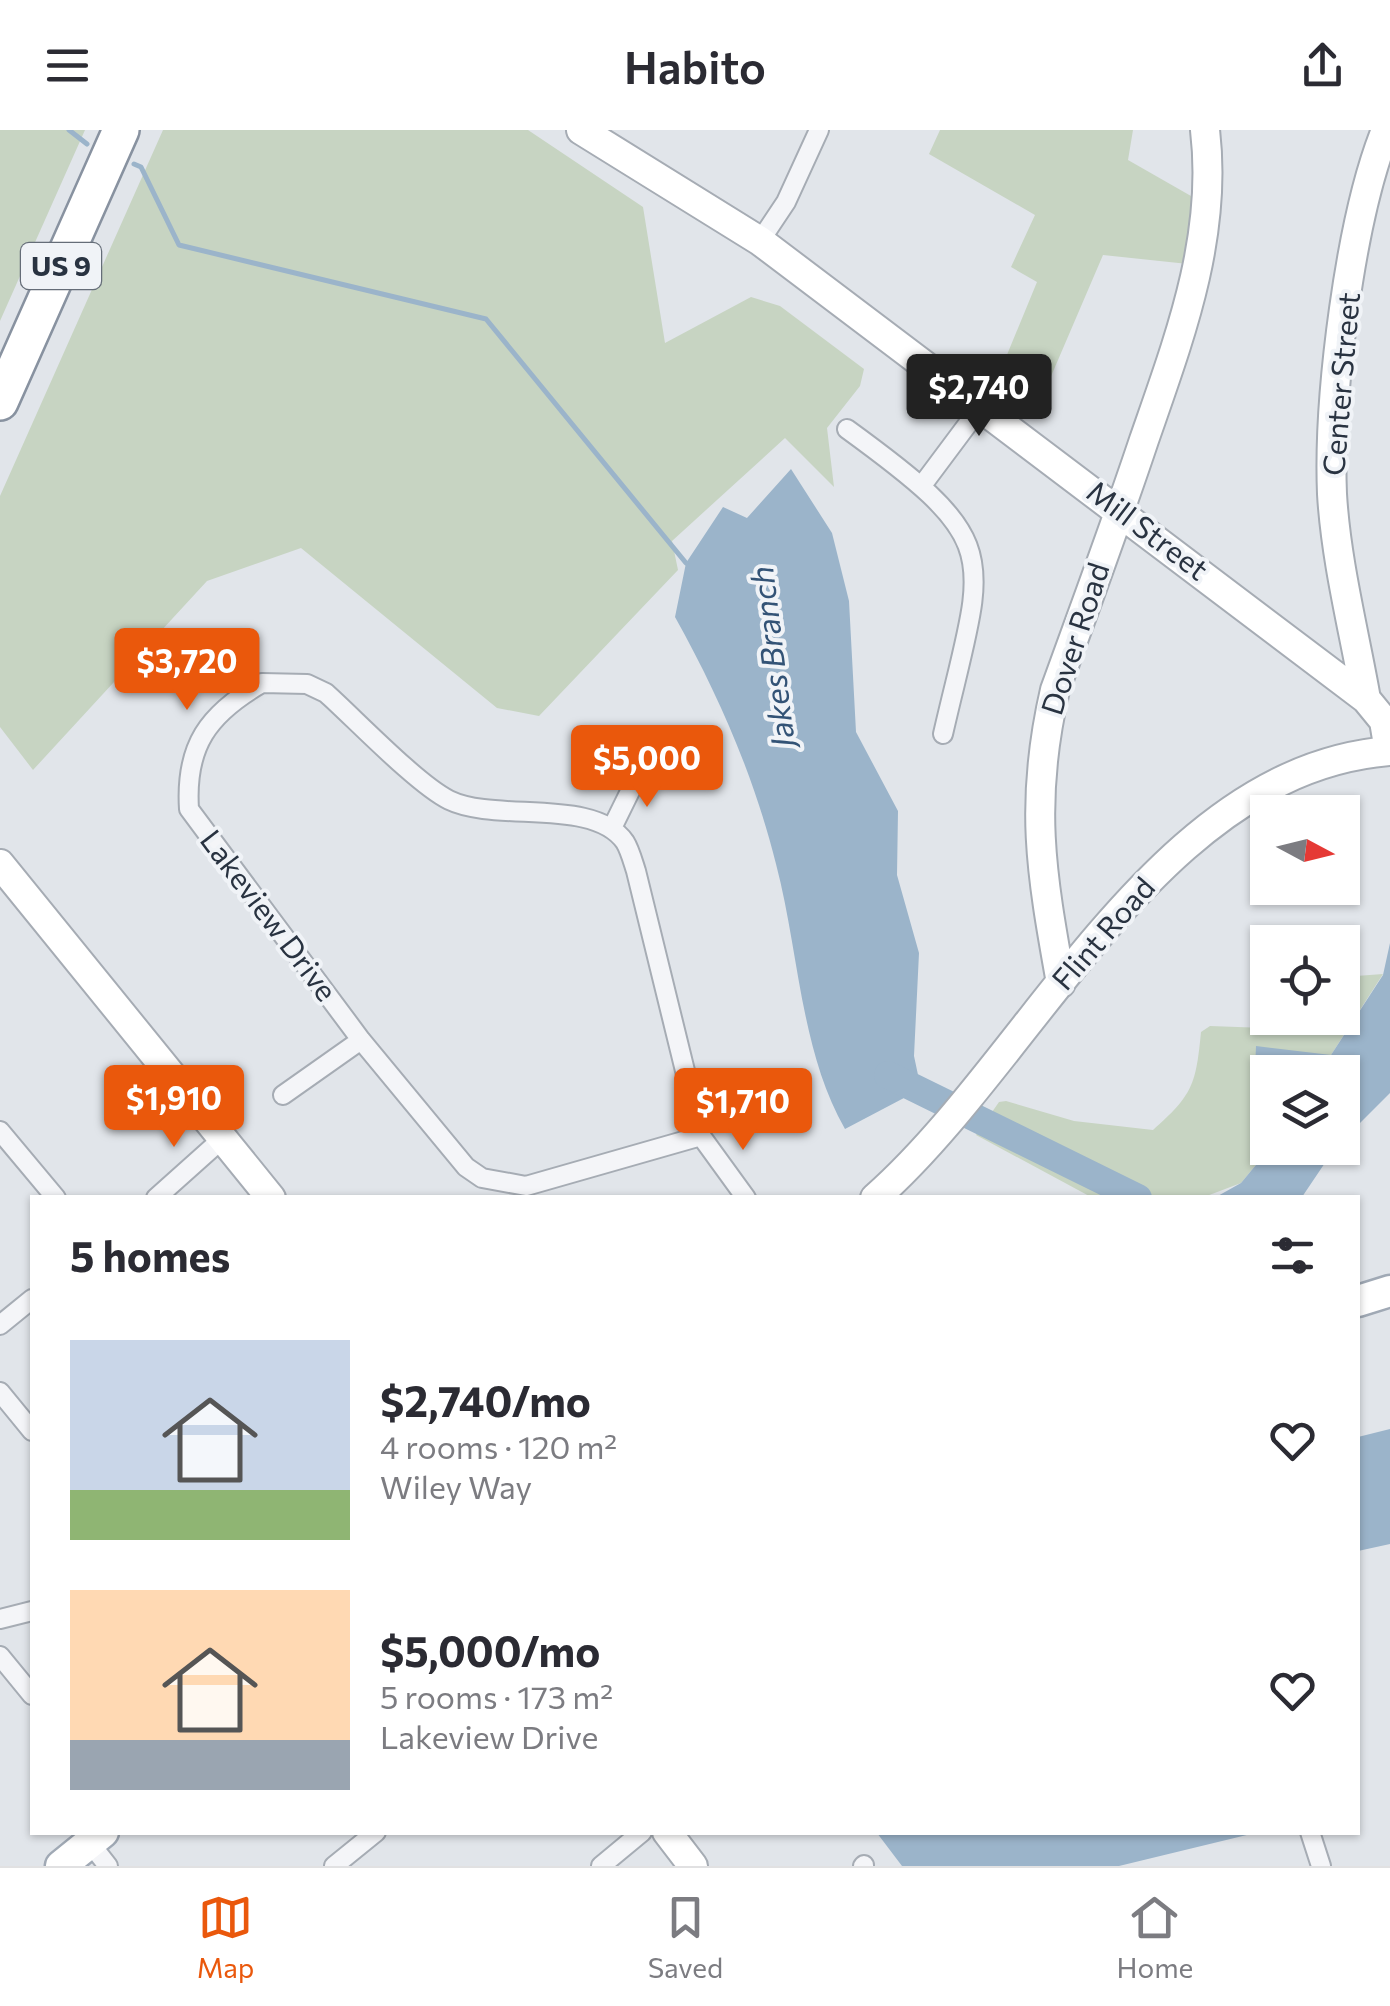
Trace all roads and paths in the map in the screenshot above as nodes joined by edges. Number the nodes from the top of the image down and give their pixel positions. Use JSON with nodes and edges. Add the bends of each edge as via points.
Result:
{"nodes":[{"id":1,"x":121,"y":130,"type":"edge"},
{"id":2,"x":581,"y":130,"type":"edge"},
{"id":3,"x":819,"y":130,"type":"edge"},
{"id":4,"x":1205,"y":130,"type":"edge"},
{"id":5,"x":1386,"y":130,"type":"edge"},
{"id":6,"x":760,"y":241,"type":"junction"},
{"id":7,"x":0,"y":402,"type":"edge"},
{"id":8,"x":982,"y":404,"type":"junction"},
{"id":9,"x":847,"y":429,"type":"dead end"},
{"id":10,"x":922,"y":484,"type":"junction"},
{"id":11,"x":1120,"y":510,"type":"junction"},
{"id":12,"x":1366,"y":699,"type":"junction"},
{"id":13,"x":943,"y":734,"type":"dead end"},
{"id":14,"x":1390,"y":751,"type":"edge"},
{"id":15,"x":640,"y":771,"type":"dead end"},
{"id":16,"x":612,"y":828,"type":"junction"},
{"id":17,"x":0,"y":864,"type":"edge"},
{"id":18,"x":1060,"y":983,"type":"junction"},
{"id":19,"x":361,"y":1040,"type":"junction"},
{"id":20,"x":283,"y":1095,"type":"dead end"},
{"id":21,"x":0,"y":1130,"type":"edge"},
{"id":22,"x":701,"y":1136,"type":"junction"},
{"id":23,"x":222,"y":1139,"type":"junction"},
{"id":24,"x":54,"y":1195,"type":"edge"},
{"id":25,"x":159,"y":1195,"type":"edge"},
{"id":26,"x":268,"y":1195,"type":"edge"},
{"id":27,"x":744,"y":1195,"type":"edge"},
{"id":28,"x":878,"y":1195,"type":"edge"},
{"id":29,"x":1390,"y":1291,"type":"edge"},
{"id":30,"x":1360,"y":1301,"type":"edge"},
{"id":31,"x":30,"y":1302,"type":"edge"},
{"id":32,"x":0,"y":1324,"type":"edge"},
{"id":33,"x":0,"y":1392,"type":"edge"},
{"id":34,"x":30,"y":1429,"type":"edge"},
{"id":35,"x":30,"y":1611,"type":"edge"},
{"id":36,"x":0,"y":1618,"type":"edge"},
{"id":37,"x":0,"y":1656,"type":"edge"},
{"id":38,"x":30,"y":1693,"type":"edge"},
{"id":39,"x":372,"y":1835,"type":"edge"},
{"id":40,"x":638,"y":1835,"type":"edge"},
{"id":41,"x":669,"y":1835,"type":"edge"},
{"id":42,"x":1311,"y":1835,"type":"edge"},
{"id":43,"x":100,"y":1847,"type":"edge"},
{"id":44,"x":61,"y":1866,"type":"edge"},
{"id":45,"x":334,"y":1866,"type":"edge"},
{"id":46,"x":601,"y":1866,"type":"edge"},
{"id":47,"x":693,"y":1866,"type":"edge"},
{"id":48,"x":1322,"y":1866,"type":"edge"}],
"edges":[{"from":1,"to":7,"type":"highway","number":"US 9"},
{"from":2,"to":6,"type":"street","name":"Mill Street"},
{"from":3,"to":6,"type":"street"},
{"from":4,"to":11,"type":"street","name":"Dover Road","via":[[1211,173],[1197,274]]},
{"from":5,"to":12,"type":"street","name":"Center Street","via":[[1364,202],[1333,430],[1332,495]]},
{"from":6,"to":8,"type":"street","name":"Mill Street"},
{"from":8,"to":10,"type":"street"},
{"from":8,"to":11,"type":"street","name":"Mill Street"},
{"from":9,"to":10,"type":"street"},
{"from":10,"to":13,"type":"street","via":[[961,527],[976,566]]},
{"from":11,"to":12,"type":"street","name":"Mill Street"},
{"from":11,"to":18,"type":"street","name":"Dover Road","via":[[1055,690],[1043,743],[1039,842]]},
{"from":12,"to":14,"type":"street","name":"Mill Street","via":[[1384,721]]},
{"from":14,"to":18,"type":"street","name":"Flint Road","via":[[1340,756],[1300,772],[1211,828],[1123,908]]},
{"from":15,"to":16,"type":"street"},
{"from":16,"to":19,"type":"street","name":"Lakeview Drive","via":[[564,814],[452,802],[326,693],[276,680],[244,693],[194,747],[189,809]]},
{"from":16,"to":22,"type":"street","via":[[636,870]]},
{"from":17,"to":23,"type":"street"},
{"from":18,"to":28,"type":"street","name":"Flint Road","via":[[920,1158]]},
{"from":19,"to":20,"type":"street"},
{"from":19,"to":22,"type":"street","name":"Lakeview Drive","via":[[466,1167],[508,1186]]},
{"from":21,"to":24,"type":"street"},
{"from":22,"to":27,"type":"street"},
{"from":23,"to":25,"type":"street"},
{"from":23,"to":26,"type":"street"},
{"from":29,"to":30,"type":"main road"},
{"from":31,"to":32,"type":"street"},
{"from":33,"to":34,"type":"street"},
{"from":35,"to":36,"type":"street"},
{"from":37,"to":38,"type":"street"},
{"from":39,"to":45,"type":"street"},
{"from":40,"to":46,"type":"street"},
{"from":41,"to":47,"type":"street"},
{"from":42,"to":48,"type":"street"},
{"from":43,"to":44,"type":"main road"}]}
